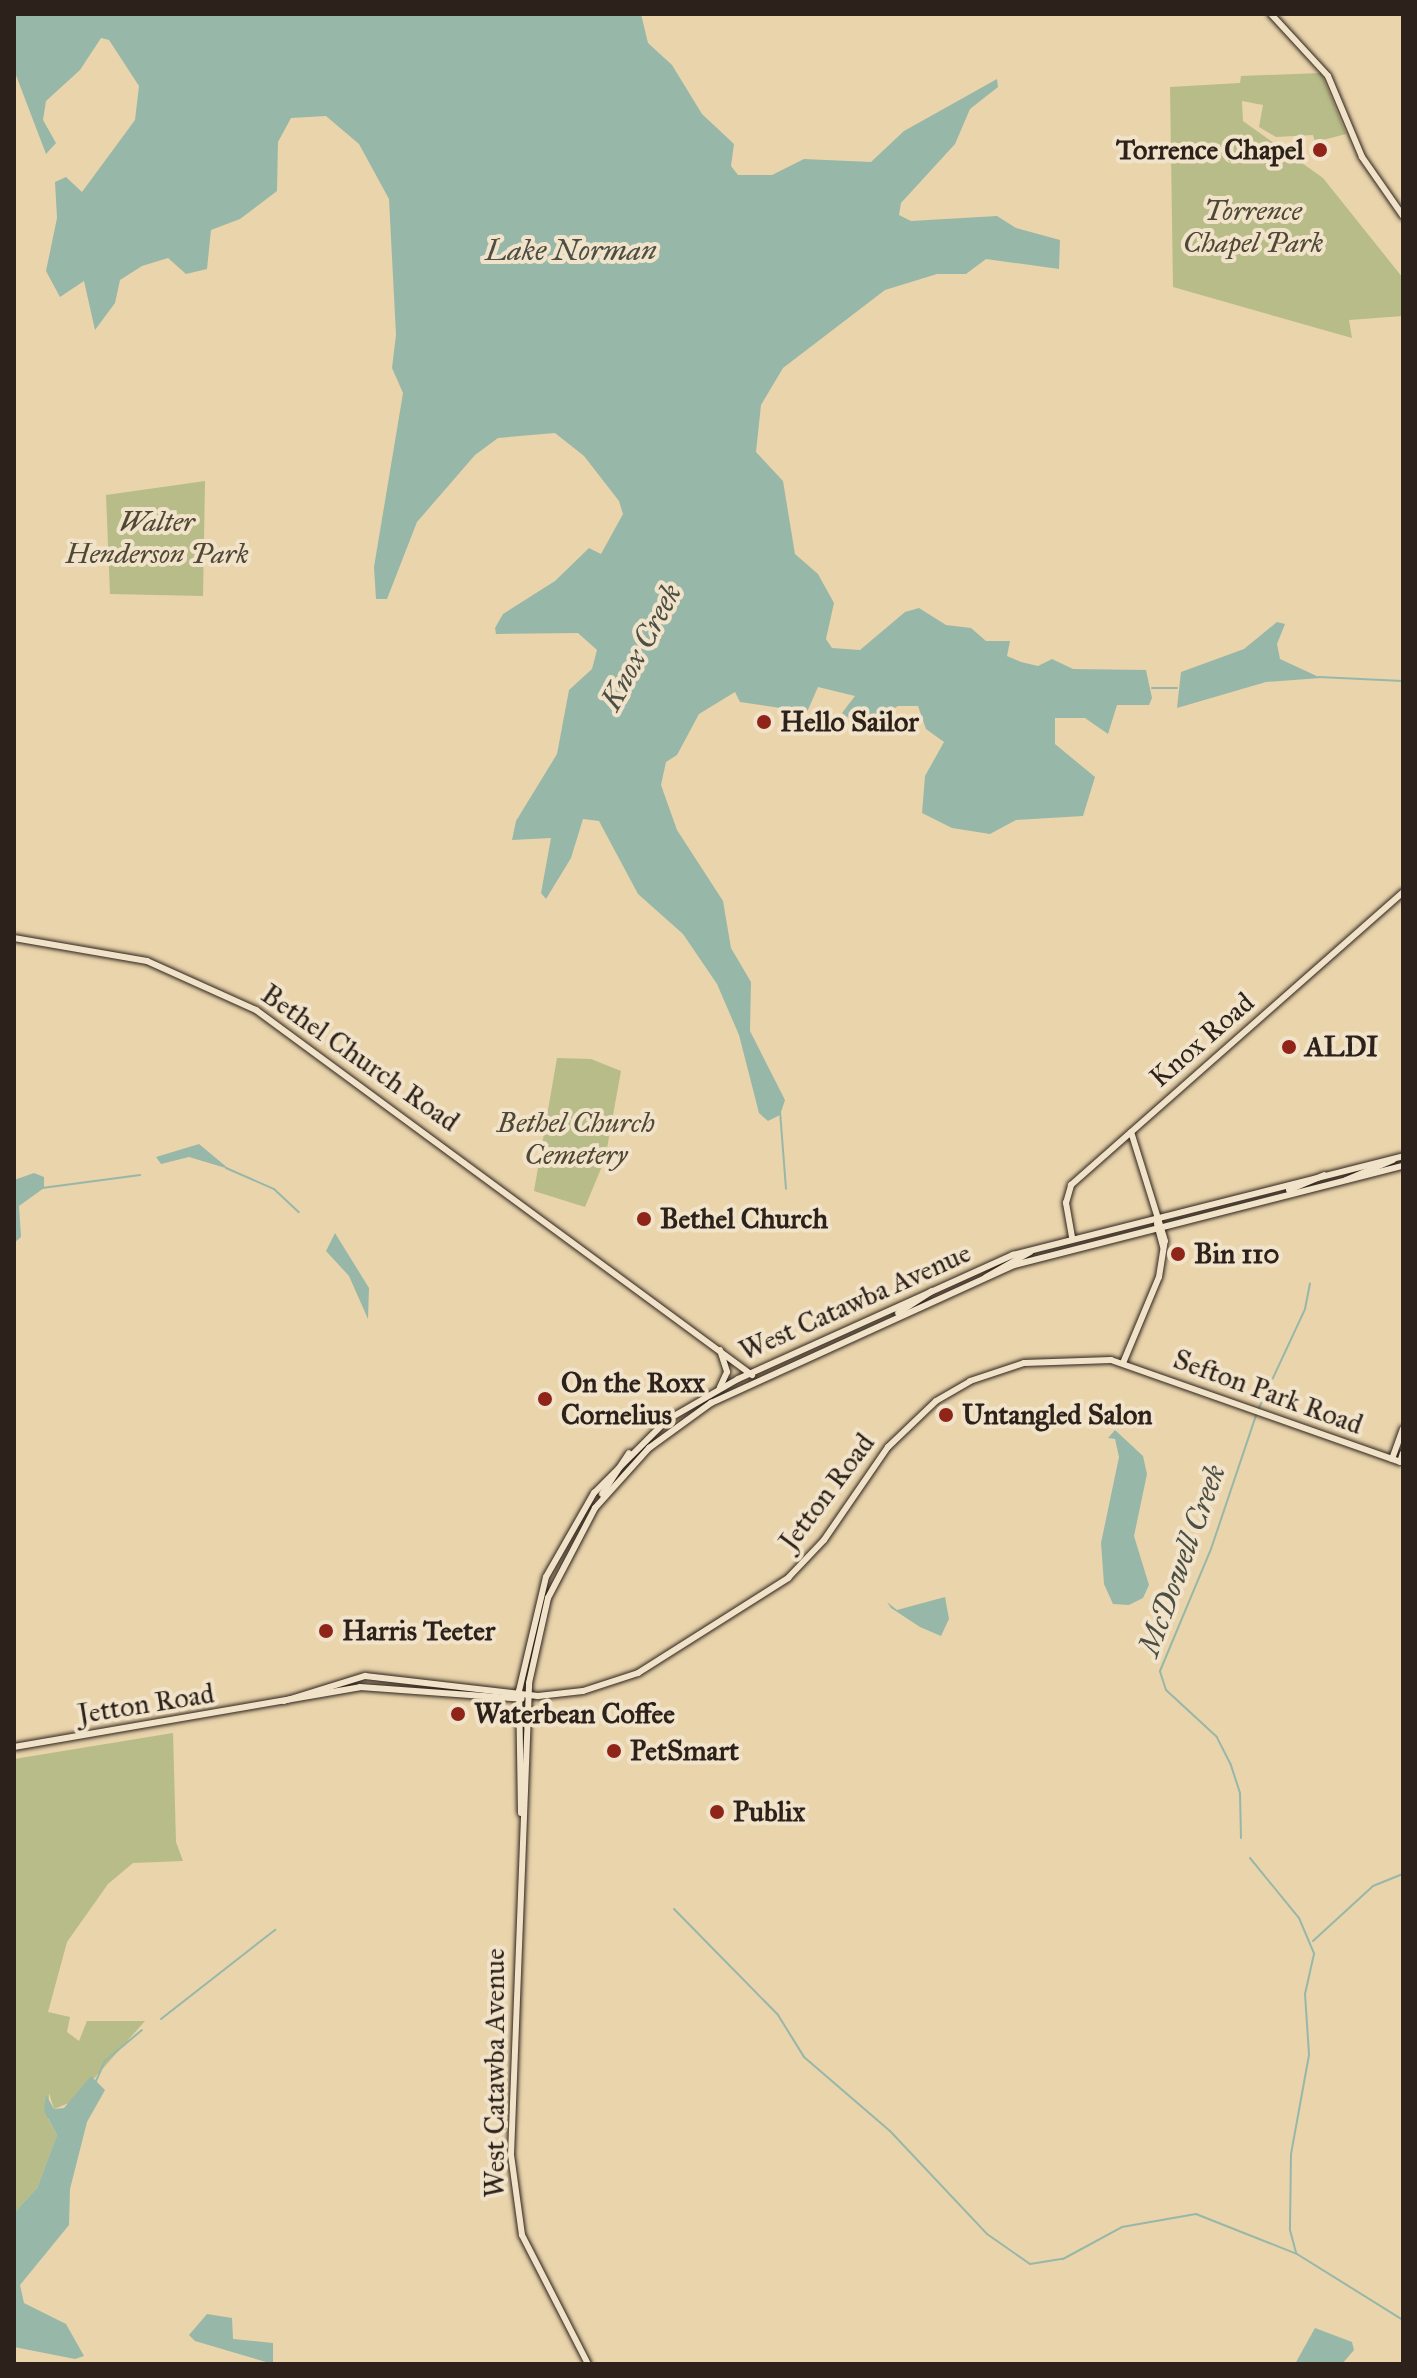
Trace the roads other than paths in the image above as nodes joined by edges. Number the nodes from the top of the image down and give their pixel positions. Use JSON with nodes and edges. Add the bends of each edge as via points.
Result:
{"nodes":[{"id":1,"x":1271,"y":14,"type":"edge"},
{"id":2,"x":1403,"y":216,"type":"edge"},
{"id":3,"x":1403,"y":892,"type":"edge"},
{"id":4,"x":14,"y":938,"type":"edge"},
{"id":5,"x":1131,"y":1132,"type":"junction"},
{"id":6,"x":1400,"y":1157,"type":"edge"},
{"id":7,"x":1403,"y":1166,"type":"edge"},
{"id":8,"x":1324,"y":1175,"type":"junction"},
{"id":9,"x":1346,"y":1180,"type":"junction"},
{"id":10,"x":1267,"y":1199,"type":"junction"},
{"id":11,"x":1159,"y":1216,"type":"junction"},
{"id":12,"x":1160,"y":1225,"type":"junction"},
{"id":13,"x":1072,"y":1237,"type":"junction"},
{"id":14,"x":1036,"y":1247,"type":"junction"},
{"id":15,"x":986,"y":1277,"type":"junction"},
{"id":16,"x":932,"y":1291,"type":"junction"},
{"id":17,"x":882,"y":1324,"type":"junction"},
{"id":18,"x":718,"y":1346,"type":"junction"},
{"id":19,"x":1123,"y":1363,"type":"junction"},
{"id":20,"x":751,"y":1373,"type":"junction"},
{"id":21,"x":755,"y":1382,"type":"junction"},
{"id":22,"x":719,"y":1388,"type":"junction"},
{"id":23,"x":1403,"y":1429,"type":"edge"},
{"id":24,"x":629,"y":1453,"type":"junction"},
{"id":25,"x":1403,"y":1453,"type":"edge"},
{"id":26,"x":1396,"y":1460,"type":"junction"},
{"id":27,"x":595,"y":1508,"type":"junction"},
{"id":28,"x":519,"y":1691,"type":"junction"},
{"id":29,"x":528,"y":1696,"type":"junction"},
{"id":30,"x":284,"y":1701,"type":"junction"},
{"id":31,"x":518,"y":1701,"type":"junction"},
{"id":32,"x":14,"y":1747,"type":"edge"},
{"id":33,"x":521,"y":1813,"type":"junction"},
{"id":34,"x":588,"y":2364,"type":"edge"}],
"edges":[{"from":1,"to":2,"type":"street","via":[[1328,76],[1362,157]]},
{"from":3,"to":5,"type":"street","name":"Knox Road"},
{"from":4,"to":18,"type":"street","name":"Bethel Church Road","via":[[147,961],[256,1010]]},
{"from":5,"to":11,"type":"street"},
{"from":5,"to":13,"type":"street","name":"Knox Road","via":[[1068,1190]]},
{"from":6,"to":8,"type":"street","name":"West Catawba Avenue"},
{"from":6,"to":9,"type":"street"},
{"from":7,"to":9,"type":"street","name":"West Catawba Avenue"},
{"from":8,"to":10,"type":"street"},
{"from":8,"to":11,"type":"street","name":"West Catawba Avenue"},
{"from":9,"to":10,"type":"street","name":"West Catawba Avenue"},
{"from":10,"to":12,"type":"street","name":"West Catawba Avenue"},
{"from":11,"to":12,"type":"street"},
{"from":11,"to":13,"type":"street","name":"West Catawba Avenue"},
{"from":12,"to":15,"type":"street","name":"West Catawba Avenue","via":[[1061,1250]]},
{"from":12,"to":19,"type":"street","via":[[1159,1277]]},
{"from":13,"to":14,"type":"street","name":"West Catawba Avenue"},
{"from":14,"to":15,"type":"street"},
{"from":14,"to":16,"type":"street","name":"West Catawba Avenue"},
{"from":15,"to":17,"type":"street","name":"West Catawba Avenue"},
{"from":16,"to":17,"type":"street"},
{"from":16,"to":20,"type":"street","name":"West Catawba Avenue"},
{"from":17,"to":21,"type":"street","name":"West Catawba Avenue"},
{"from":18,"to":20,"type":"street","name":"Bethel Church Road"},
{"from":18,"to":22,"type":"street","via":[[727,1372]]},
{"from":19,"to":26,"type":"street","name":"Sefton Park Road"},
{"from":19,"to":29,"type":"street","name":"Jetton Road","via":[[1051,1359],[962,1385],[905,1426],[817,1549],[768,1593],[638,1673],[569,1694]]},
{"from":20,"to":21,"type":"street","name":"Bethel Church Road"},
{"from":20,"to":22,"type":"street","name":"West Catawba Avenue"},
{"from":21,"to":27,"type":"street","name":"West Catawba Avenue","via":[[664,1435]]},
{"from":22,"to":24,"type":"street","name":"West Catawba Avenue"},
{"from":23,"to":26,"type":"street"},
{"from":24,"to":27,"type":"street"},
{"from":24,"to":28,"type":"street","name":"West Catawba Avenue","via":[[583,1508],[553,1560],[529,1631]]},
{"from":25,"to":26,"type":"street"},
{"from":27,"to":29,"type":"street","name":"West Catawba Avenue","via":[[548,1598]]},
{"from":28,"to":29,"type":"street","name":"Jetton Road"},
{"from":28,"to":30,"type":"street","name":"Jetton Road","via":[[365,1676]]},
{"from":28,"to":31,"type":"street","name":"West Catawba Avenue"},
{"from":29,"to":31,"type":"street","name":"Jetton Road"},
{"from":29,"to":33,"type":"street","name":"West Catawba Avenue"},
{"from":30,"to":31,"type":"street","name":"Jetton Road","via":[[373,1686]]},
{"from":30,"to":32,"type":"street","name":"Jetton Road"},
{"from":31,"to":33,"type":"street","name":"West Catawba Avenue"},
{"from":33,"to":34,"type":"street","name":"West Catawba Avenue","via":[[513,2189],[522,2235]]}]}
